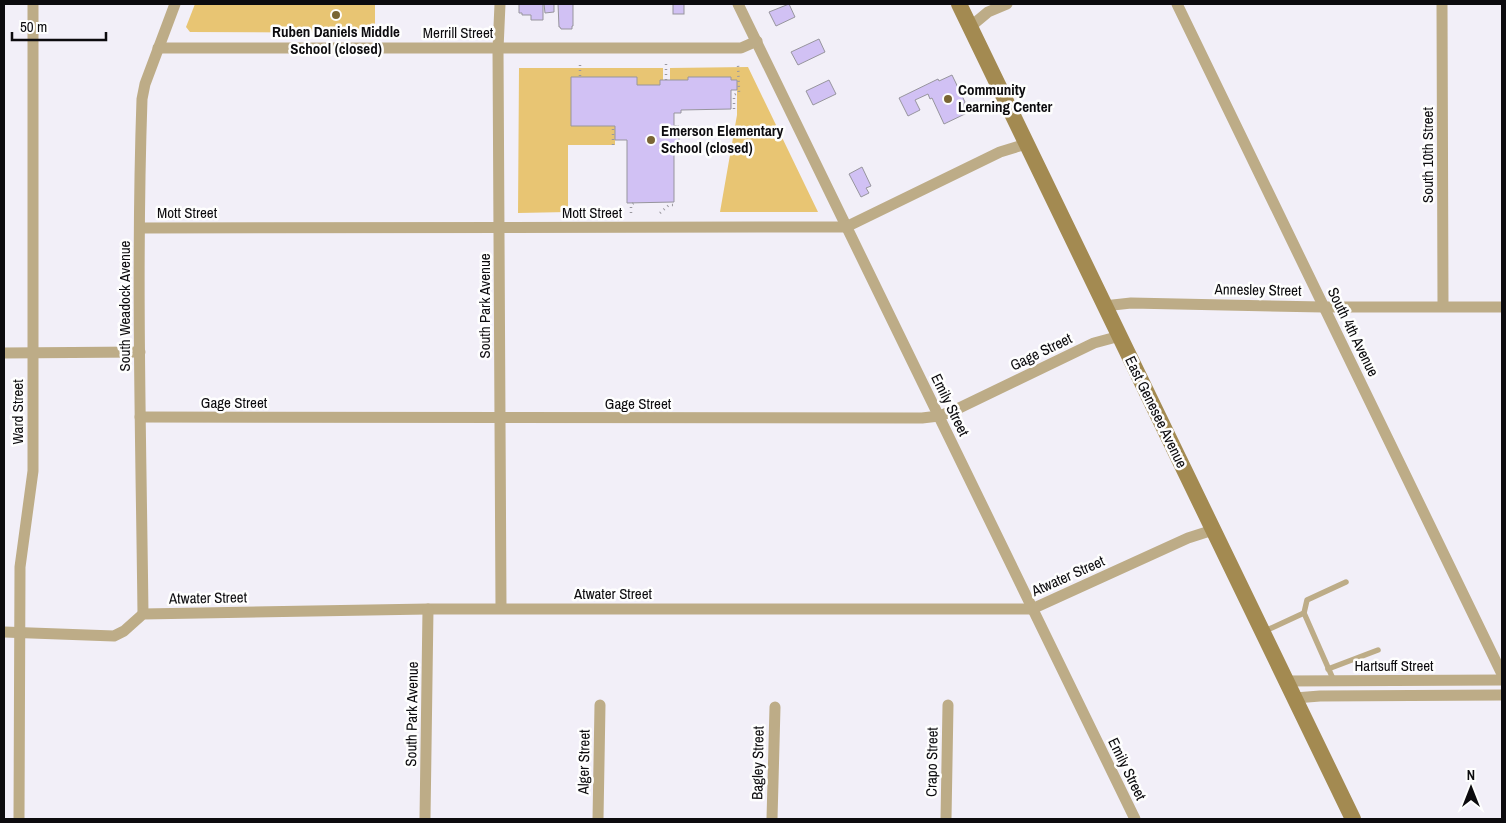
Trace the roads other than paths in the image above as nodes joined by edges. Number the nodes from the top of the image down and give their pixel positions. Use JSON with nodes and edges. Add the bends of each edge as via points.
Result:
{"nodes":[{"id":1,"x":33,"y":4,"type":"edge"},
{"id":2,"x":174,"y":4,"type":"edge"},
{"id":3,"x":500,"y":4,"type":"edge"},
{"id":4,"x":738,"y":4,"type":"edge"},
{"id":5,"x":958,"y":4,"type":"edge"},
{"id":6,"x":1007,"y":4,"type":"edge"},
{"id":7,"x":1177,"y":4,"type":"edge"},
{"id":8,"x":1442,"y":4,"type":"edge"},
{"id":9,"x":970,"y":27,"type":"junction"},
{"id":10,"x":757,"y":41,"type":"junction"},
{"id":11,"x":158,"y":48,"type":"junction"},
{"id":12,"x":498,"y":48,"type":"junction"},
{"id":13,"x":1026,"y":144,"type":"junction"},
{"id":14,"x":846,"y":227,"type":"junction"},
{"id":15,"x":140,"y":228,"type":"junction"},
{"id":16,"x":500,"y":228,"type":"junction"},
{"id":17,"x":1104,"y":306,"type":"junction"},
{"id":18,"x":1323,"y":306,"type":"junction"},
{"id":19,"x":1443,"y":306,"type":"junction"},
{"id":20,"x":1502,"y":307,"type":"edge"},
{"id":21,"x":1120,"y":336,"type":"junction"},
{"id":22,"x":140,"y":352,"type":"junction"},
{"id":23,"x":4,"y":353,"type":"edge"},
{"id":24,"x":34,"y":353,"type":"junction"},
{"id":25,"x":939,"y":416,"type":"junction"},
{"id":26,"x":140,"y":418,"type":"junction"},
{"id":27,"x":500,"y":418,"type":"junction"},
{"id":28,"x":1213,"y":530,"type":"junction"},
{"id":29,"x":1346,"y":582,"type":"dead end"},
{"id":30,"x":501,"y":608,"type":"junction"},
{"id":31,"x":428,"y":609,"type":"junction"},
{"id":32,"x":1032,"y":609,"type":"junction"},
{"id":33,"x":1304,"y":613,"type":"junction"},
{"id":34,"x":143,"y":614,"type":"junction"},
{"id":35,"x":4,"y":632,"type":"edge"},
{"id":36,"x":20,"y":632,"type":"junction"},
{"id":37,"x":1263,"y":632,"type":"junction"},
{"id":38,"x":1378,"y":650,"type":"dead end"},
{"id":39,"x":1328,"y":669,"type":"junction"},
{"id":40,"x":1502,"y":674,"type":"edge"},
{"id":41,"x":1502,"y":680,"type":"edge"},
{"id":42,"x":1286,"y":681,"type":"junction"},
{"id":43,"x":1334,"y":681,"type":"junction"},
{"id":44,"x":1502,"y":694,"type":"edge"},
{"id":45,"x":1295,"y":698,"type":"junction"},
{"id":46,"x":600,"y":705,"type":"dead end"},
{"id":47,"x":948,"y":705,"type":"dead end"},
{"id":48,"x":775,"y":707,"type":"dead end"},
{"id":49,"x":19,"y":819,"type":"edge"},
{"id":50,"x":425,"y":819,"type":"edge"},
{"id":51,"x":598,"y":819,"type":"edge"},
{"id":52,"x":772,"y":819,"type":"edge"},
{"id":53,"x":946,"y":819,"type":"edge"},
{"id":54,"x":1135,"y":819,"type":"edge"},
{"id":55,"x":1353,"y":819,"type":"edge"}],
"edges":[{"from":1,"to":24,"type":"street","name":"Ward Street"},
{"from":2,"to":11,"type":"street","name":"South Weadock Avenue"},
{"from":3,"to":12,"type":"street","name":"South Park Avenue"},
{"from":4,"to":10,"type":"street","name":"Emily Street"},
{"from":5,"to":9,"type":"main road","name":"East Genesee Avenue"},
{"from":6,"to":9,"type":"street","via":[[988,12]]},
{"from":7,"to":18,"type":"street","name":"South 4th Avenue"},
{"from":8,"to":19,"type":"street","name":"South 10th Street"},
{"from":9,"to":13,"type":"main road","name":"East Genesee Avenue"},
{"from":10,"to":12,"type":"street","name":"Merrill Street","via":[[741,48]]},
{"from":10,"to":14,"type":"street","name":"Emily Street"},
{"from":11,"to":12,"type":"street","name":"Merrill Street"},
{"from":11,"to":15,"type":"street","name":"South Weadock Avenue","via":[[142,100]]},
{"from":12,"to":16,"type":"street","name":"South Park Avenue"},
{"from":13,"to":14,"type":"street","name":"Mott Street","via":[[1000,152]]},
{"from":13,"to":17,"type":"main road","name":"East Genesee Avenue"},
{"from":14,"to":16,"type":"street","name":"Mott Street"},
{"from":14,"to":25,"type":"street","name":"Emily Street"},
{"from":15,"to":16,"type":"street","name":"Mott Street"},
{"from":15,"to":22,"type":"street","name":"South Weadock Avenue"},
{"from":16,"to":27,"type":"street","name":"South Park Avenue"},
{"from":17,"to":18,"type":"street","name":"Annesley Street","via":[[1130,303]]},
{"from":17,"to":21,"type":"main road","name":"East Genesee Avenue"},
{"from":18,"to":19,"type":"street","name":"Annesley Street"},
{"from":18,"to":40,"type":"street","name":"South 4th Avenue"},
{"from":19,"to":20,"type":"street","name":"Annesley Street"},
{"from":21,"to":25,"type":"street","name":"Gage Street","via":[[1094,343]]},
{"from":21,"to":28,"type":"main road","name":"East Genesee Avenue"},
{"from":22,"to":24,"type":"street"},
{"from":22,"to":26,"type":"street","name":"South Weadock Avenue"},
{"from":23,"to":24,"type":"street"},
{"from":24,"to":36,"type":"street","name":"Ward Street","via":[[33,471],[20,567]]},
{"from":25,"to":27,"type":"street","name":"Gage Street"},
{"from":25,"to":32,"type":"street","name":"Emily Street"},
{"from":26,"to":27,"type":"street","name":"Gage Street"},
{"from":26,"to":34,"type":"street","name":"South Weadock Avenue"},
{"from":27,"to":30,"type":"street","name":"South Park Avenue"},
{"from":28,"to":32,"type":"street","name":"Atwater Street","via":[[1188,538]]},
{"from":28,"to":37,"type":"main road","name":"East Genesee Avenue"},
{"from":29,"to":33,"type":"lane","via":[[1306,600]]},
{"from":30,"to":31,"type":"street","name":"Atwater Street"},
{"from":30,"to":32,"type":"street","name":"Atwater Street"},
{"from":31,"to":34,"type":"street","name":"Atwater Street"},
{"from":31,"to":50,"type":"street","name":"South Park Avenue"},
{"from":32,"to":54,"type":"street","name":"Emily Street"},
{"from":33,"to":37,"type":"lane"},
{"from":33,"to":39,"type":"lane"},
{"from":34,"to":36,"type":"street","via":[[114,636]]},
{"from":35,"to":36,"type":"street"},
{"from":36,"to":49,"type":"street","name":"Ward Street"},
{"from":37,"to":42,"type":"main road","name":"East Genesee Avenue"},
{"from":38,"to":39,"type":"lane"},
{"from":39,"to":43,"type":"lane"},
{"from":41,"to":43,"type":"street","name":"Hartsuff Street"},
{"from":42,"to":43,"type":"street","name":"Hartsuff Street"},
{"from":42,"to":45,"type":"main road","name":"East Genesee Avenue"},
{"from":44,"to":45,"type":"street","name":"Hartsuff Street"},
{"from":45,"to":55,"type":"main road","name":"East Genesee Avenue"},
{"from":46,"to":51,"type":"street","name":"Alger Street"},
{"from":47,"to":53,"type":"street","name":"Crapo Street"},
{"from":48,"to":52,"type":"street","name":"Bagley Street"}]}
